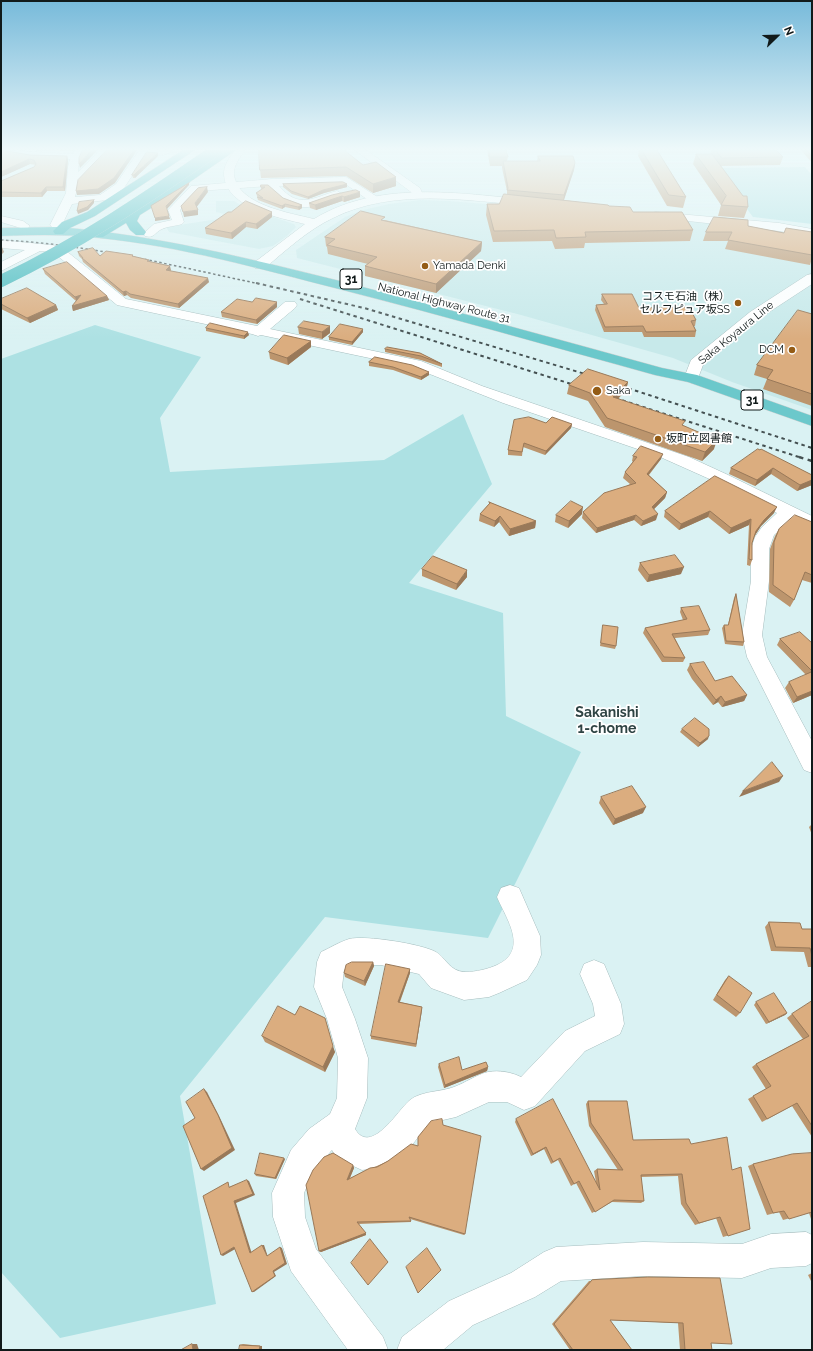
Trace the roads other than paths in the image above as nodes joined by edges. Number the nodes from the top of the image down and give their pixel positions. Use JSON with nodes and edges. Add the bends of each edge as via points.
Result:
{"nodes":[{"id":1,"x":64,"y":213,"type":"edge"},
{"id":2,"x":92,"y":213,"type":"edge"},
{"id":3,"x":107,"y":213,"type":"edge"},
{"id":4,"x":121,"y":213,"type":"edge"},
{"id":5,"x":134,"y":213,"type":"joint"},
{"id":6,"x":175,"y":213,"type":"edge"},
{"id":7,"x":278,"y":213,"type":"edge"},
{"id":8,"x":335,"y":213,"type":"edge"},
{"id":9,"x":641,"y":214,"type":"edge"},
{"id":10,"x":1,"y":219,"type":"edge"},
{"id":11,"x":316,"y":223,"type":"junction"},
{"id":12,"x":24,"y":226,"type":"junction"},
{"id":13,"x":1,"y":227,"type":"edge"},
{"id":14,"x":60,"y":227,"type":"junction"},
{"id":15,"x":104,"y":231,"type":"junction"},
{"id":16,"x":1,"y":232,"type":"edge"},
{"id":17,"x":145,"y":233,"type":"junction"},
{"id":18,"x":812,"y":233,"type":"edge"},
{"id":19,"x":1,"y":244,"type":"edge"},
{"id":20,"x":39,"y":247,"type":"junction"},
{"id":21,"x":56,"y":249,"type":"junction"},
{"id":22,"x":264,"y":261,"type":"junction"},
{"id":23,"x":1,"y":268,"type":"edge"},
{"id":24,"x":1,"y":272,"type":"edge"},
{"id":25,"x":812,"y":278,"type":"edge"},
{"id":26,"x":1,"y":281,"type":"edge"},
{"id":27,"x":812,"y":291,"type":"edge"},
{"id":28,"x":290,"y":305,"type":"dead end"},
{"id":29,"x":767,"y":323,"type":"dead end"},
{"id":30,"x":258,"y":332,"type":"junction"},
{"id":31,"x":711,"y":369,"type":"dead end"},
{"id":32,"x":692,"y":378,"type":"junction"},
{"id":33,"x":812,"y":421,"type":"edge"},
{"id":34,"x":789,"y":512,"type":"junction"},
{"id":35,"x":812,"y":523,"type":"edge"},
{"id":36,"x":812,"y":763,"type":"edge"},
{"id":37,"x":510,"y":897,"type":"dead end"},
{"id":38,"x":594,"y":974,"type":"dead end"},
{"id":39,"x":336,"y":1128,"type":"junction"},
{"id":40,"x":806,"y":1249,"type":"dead end"},
{"id":41,"x":370,"y":1350,"type":"edge"},
{"id":42,"x":415,"y":1350,"type":"edge"}],
"edges":[{"from":1,"to":14,"type":"street"},
{"from":2,"to":14,"type":"highway"},
{"from":3,"to":24,"type":"highway"},
{"from":4,"to":26,"type":"highway","bridge":true,"via":[[78,241]]},
{"from":5,"to":15,"type":"highway"},
{"from":5,"to":17,"type":"highway","via":[[131,221],[134,227]]},
{"from":6,"to":17,"type":"street","via":[[178,222],[158,226]]},
{"from":7,"to":11,"type":"street"},
{"from":8,"to":11,"type":"street"},
{"from":9,"to":18,"type":"street","via":[[779,227]]},
{"from":10,"to":12,"type":"street"},
{"from":11,"to":22,"type":"street"},
{"from":12,"to":13,"type":"highway","name":"National Highway Route 31","number":"31"},
{"from":12,"to":14,"type":"highway","name":"National Highway Route 31","number":"31"},
{"from":14,"to":15,"type":"highway","name":"National Highway Route 31","number":"31"},
{"from":14,"to":16,"type":"highway","name":"National Highway Route 31","number":"31"},
{"from":14,"to":21,"type":"street","via":[[51,235],[51,238],[57,240]]},
{"from":15,"to":17,"type":"highway","name":"National Highway Route 31","number":"31"},
{"from":15,"to":22,"type":"highway","name":"National Highway Route 31","number":"31"},
{"from":17,"to":22,"type":"highway","name":"National Highway Route 31","number":"31"},
{"from":19,"to":20,"type":"street"},
{"from":20,"to":21,"type":"street"},
{"from":20,"to":23,"type":"street"},
{"from":21,"to":30,"type":"street","via":[[122,302]]},
{"from":22,"to":32,"type":"highway","name":"National Highway Route 31","number":"31","via":[[660,372]]},
{"from":25,"to":32,"type":"street","name":"Saka Koyaura Line","via":[[755,315],[696,363]]},
{"from":27,"to":29,"type":"street","name":"Saka Koyaura Line"},
{"from":28,"to":30,"type":"street"},
{"from":30,"to":34,"type":"street","via":[[416,364],[456,382],[665,454]]},
{"from":31,"to":32,"type":"street","name":"Saka Koyaura Line"},
{"from":32,"to":33,"type":"highway","name":"National Highway Route 31","number":"31"},
{"from":34,"to":35,"type":"street"},
{"from":34,"to":36,"type":"street","via":[[768,531],[760,549],[760,581],[752,634],[758,657]]},
{"from":37,"to":39,"type":"street","via":[[527,936],[527,955],[517,970],[489,983],[464,986],[441,978],[427,962],[381,952],[350,952],[330,962],[328,987],[353,1058],[352,1098],[341,1124]]},
{"from":38,"to":39,"type":"street","via":[[607,1004],[610,1024],[575,1041],[524,1096],[510,1087],[488,1087],[456,1102],[421,1110],[400,1135],[377,1152],[362,1154],[346,1144]]},
{"from":39,"to":41,"type":"street","via":[[320,1140],[302,1161],[288,1193],[288,1217],[303,1259]]},
{"from":40,"to":42,"type":"street","via":[[771,1251],[742,1262],[643,1259],[556,1264],[523,1284],[461,1313]]}]}
